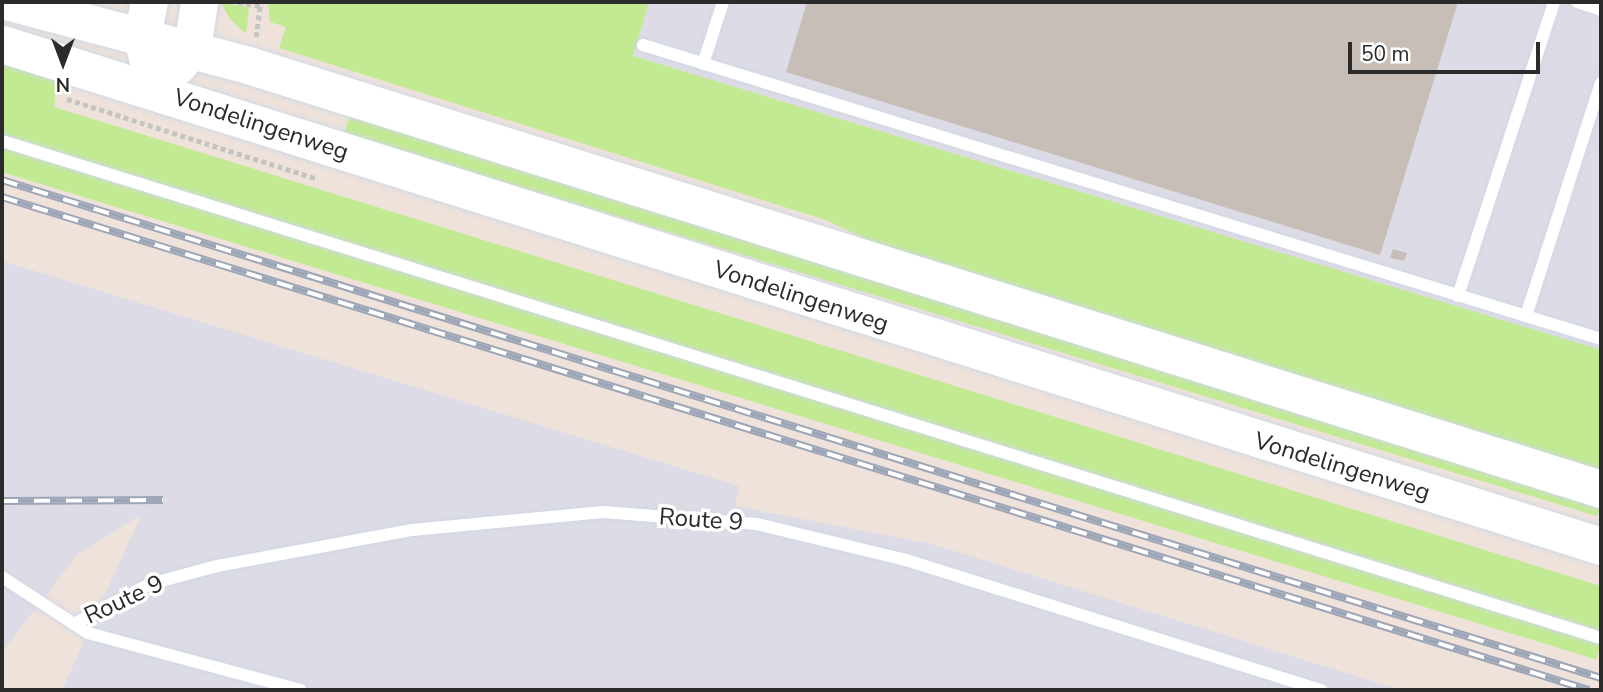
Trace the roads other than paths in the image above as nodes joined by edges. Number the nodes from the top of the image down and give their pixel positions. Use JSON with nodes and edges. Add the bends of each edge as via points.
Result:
{"nodes":[{"id":1,"x":10,"y":2,"type":"edge"},
{"id":2,"x":125,"y":2,"type":"edge"},
{"id":3,"x":149,"y":2,"type":"edge"},
{"id":4,"x":199,"y":2,"type":"edge"},
{"id":5,"x":723,"y":2,"type":"edge"},
{"id":6,"x":1554,"y":2,"type":"edge"},
{"id":7,"x":1577,"y":2,"type":"edge"},
{"id":8,"x":1601,"y":10,"type":"edge"},
{"id":9,"x":83,"y":22,"type":"junction"},
{"id":10,"x":142,"y":37,"type":"junction"},
{"id":11,"x":2,"y":44,"type":"edge"},
{"id":12,"x":643,"y":45,"type":"dead end"},
{"id":13,"x":192,"y":49,"type":"junction"},
{"id":14,"x":704,"y":64,"type":"junction"},
{"id":15,"x":1601,"y":83,"type":"edge"},
{"id":16,"x":155,"y":90,"type":"junction"},
{"id":17,"x":2,"y":141,"type":"edge"},
{"id":18,"x":1458,"y":296,"type":"junction"},
{"id":19,"x":1526,"y":316,"type":"junction"},
{"id":20,"x":1601,"y":339,"type":"edge"},
{"id":21,"x":1601,"y":489,"type":"edge"},
{"id":22,"x":1601,"y":546,"type":"edge"},
{"id":23,"x":4,"y":579,"type":"edge"},
{"id":24,"x":74,"y":624,"type":"junction"},
{"id":25,"x":1601,"y":638,"type":"edge"},
{"id":26,"x":300,"y":690,"type":"edge"},
{"id":27,"x":1321,"y":690,"type":"edge"}],
"edges":[{"from":1,"to":9,"type":"main road","name":"Vondelingenweg"},
{"from":2,"to":9,"type":"main road"},
{"from":3,"to":10,"type":"main road"},
{"from":4,"to":13,"type":"main road"},
{"from":5,"to":14,"type":"lane"},
{"from":6,"to":18,"type":"lane"},
{"from":7,"to":8,"type":"lane"},
{"from":9,"to":10,"type":"main road","name":"Vondelingenweg"},
{"from":10,"to":13,"type":"main road","name":"Vondelingenweg"},
{"from":10,"to":16,"type":"main road"},
{"from":11,"to":16,"type":"main road","name":"Vondelingenweg"},
{"from":12,"to":14,"type":"lane"},
{"from":13,"to":16,"type":"main road"},
{"from":13,"to":21,"type":"main road","name":"Vondelingenweg"},
{"from":14,"to":18,"type":"lane"},
{"from":15,"to":19,"type":"lane"},
{"from":16,"to":22,"type":"main road","name":"Vondelingenweg"},
{"from":17,"to":25,"type":"lane"},
{"from":18,"to":19,"type":"lane"},
{"from":19,"to":20,"type":"lane"},
{"from":23,"to":24,"type":"lane"},
{"from":24,"to":26,"type":"lane","via":[[88,633]]},
{"from":24,"to":27,"type":"lane","name":"Route 9","via":[[150,584],[217,566],[412,530],[603,512],[757,524],[906,560]]}]}
